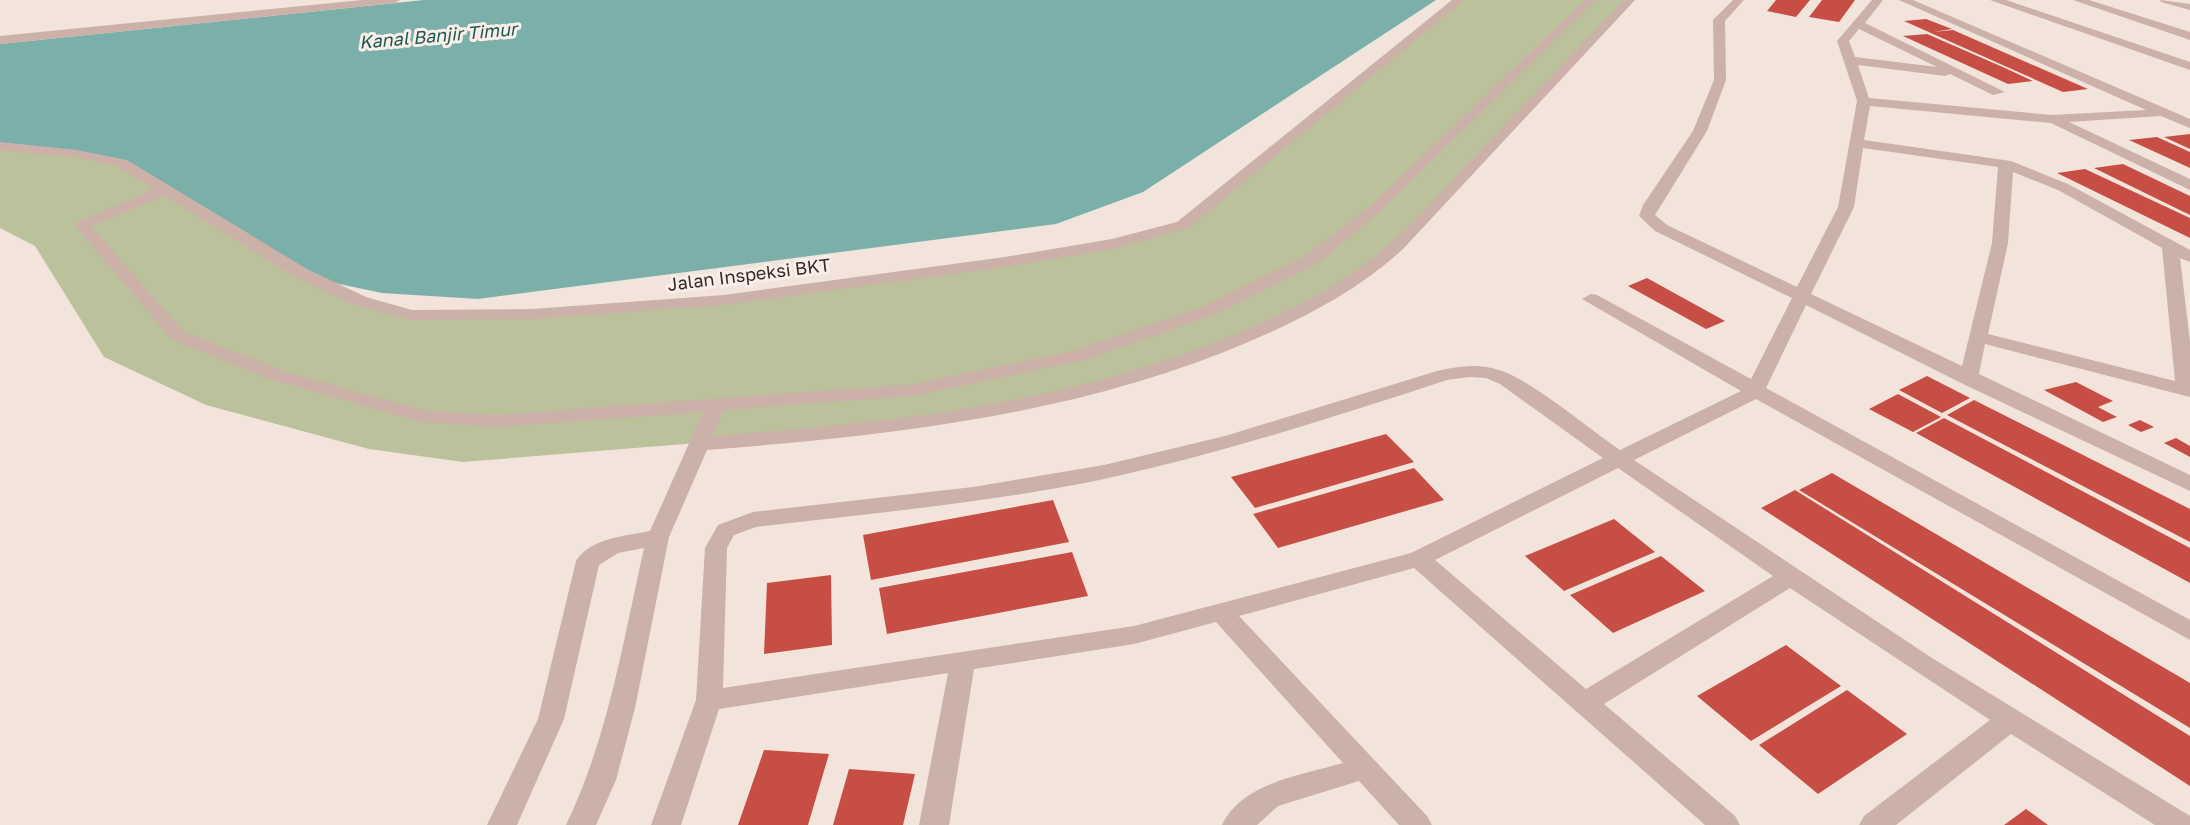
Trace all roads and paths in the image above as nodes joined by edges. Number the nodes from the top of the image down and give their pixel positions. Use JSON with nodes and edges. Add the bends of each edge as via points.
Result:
{"nodes":[{"id":1,"x":395,"y":0,"type":"edge"},
{"id":2,"x":1459,"y":0,"type":"edge"},
{"id":3,"x":1591,"y":0,"type":"edge"},
{"id":4,"x":1630,"y":0,"type":"edge"},
{"id":5,"x":1739,"y":0,"type":"edge"},
{"id":6,"x":1878,"y":0,"type":"edge"},
{"id":7,"x":1904,"y":0,"type":"edge"},
{"id":8,"x":1995,"y":0,"type":"edge"},
{"id":9,"x":2078,"y":0,"type":"edge"},
{"id":10,"x":2165,"y":0,"type":"edge"},
{"id":11,"x":278,"y":6,"type":"edge"},
{"id":12,"x":2190,"y":7,"type":"edge"},
{"id":13,"x":1858,"y":24,"type":"junction"},
{"id":14,"x":2190,"y":36,"type":"edge"},
{"id":15,"x":0,"y":40,"type":"edge"},
{"id":16,"x":1849,"y":60,"type":"junction"},
{"id":17,"x":2190,"y":66,"type":"edge"},
{"id":18,"x":1961,"y":74,"type":"junction"},
{"id":19,"x":1998,"y":92,"type":"dead end"},
{"id":20,"x":1864,"y":101,"type":"junction"},
{"id":21,"x":2162,"y":112,"type":"junction"},
{"id":22,"x":2052,"y":119,"type":"junction"},
{"id":23,"x":2190,"y":124,"type":"edge"},
{"id":24,"x":1857,"y":143,"type":"junction"},
{"id":25,"x":0,"y":146,"type":"edge"},
{"id":26,"x":2006,"y":164,"type":"junction"},
{"id":27,"x":2190,"y":185,"type":"edge"},
{"id":28,"x":164,"y":191,"type":"junction"},
{"id":29,"x":2170,"y":246,"type":"junction"},
{"id":30,"x":2190,"y":257,"type":"edge"},
{"id":31,"x":1801,"y":297,"type":"junction"},
{"id":32,"x":1591,"y":299,"type":"dead end"},
{"id":33,"x":1979,"y":337,"type":"junction"},
{"id":34,"x":1968,"y":379,"type":"junction"},
{"id":35,"x":2188,"y":390,"type":"edge"},
{"id":36,"x":1754,"y":392,"type":"junction"},
{"id":37,"x":716,"y":404,"type":"junction"},
{"id":38,"x":698,"y":444,"type":"junction"},
{"id":39,"x":1618,"y":460,"type":"junction"},
{"id":40,"x":2190,"y":484,"type":"edge"},
{"id":41,"x":658,"y":537,"type":"junction"},
{"id":42,"x":1418,"y":559,"type":"junction"},
{"id":43,"x":1791,"y":576,"type":"junction"},
{"id":44,"x":1221,"y":612,"type":"junction"},
{"id":45,"x":2190,"y":631,"type":"edge"},
{"id":46,"x":963,"y":661,"type":"junction"},
{"id":47,"x":709,"y":700,"type":"junction"},
{"id":48,"x":1584,"y":703,"type":"junction"},
{"id":49,"x":2008,"y":721,"type":"junction"},
{"id":50,"x":1364,"y":768,"type":"junction"},
{"id":51,"x":502,"y":825,"type":"edge"},
{"id":52,"x":581,"y":825,"type":"edge"},
{"id":53,"x":666,"y":825,"type":"edge"},
{"id":54,"x":934,"y":825,"type":"edge"},
{"id":55,"x":1237,"y":825,"type":"edge"},
{"id":56,"x":1417,"y":825,"type":"edge"},
{"id":57,"x":1725,"y":825,"type":"edge"},
{"id":58,"x":1874,"y":825,"type":"edge"},
{"id":59,"x":2180,"y":825,"type":"edge"}],
"edges":[{"from":1,"to":11,"type":"street"},
{"from":2,"to":28,"type":"street","name":"Jalan Inspeksi BKT","via":[[1183,225],[1113,244],[1005,262],[645,308],[411,315],[360,301],[301,273]]},
{"from":3,"to":37,"type":"street","via":[[1376,208],[1311,260],[1210,310],[1078,356],[912,390]]},
{"from":4,"to":38,"type":"street","via":[[1418,224],[1356,279],[1260,330],[1140,378],[962,416]]},
{"from":5,"to":31,"type":"street","via":[[1719,20],[1720,80],[1700,131],[1647,216],[1661,228]]},
{"from":6,"to":13,"type":"street"},
{"from":7,"to":21,"type":"street"},
{"from":8,"to":17,"type":"street"},
{"from":9,"to":14,"type":"street"},
{"from":10,"to":12,"type":"street"},
{"from":11,"to":15,"type":"street"},
{"from":13,"to":16,"type":"street","via":[[1843,41]]},
{"from":13,"to":18,"type":"street"},
{"from":16,"to":18,"type":"street"},
{"from":16,"to":20,"type":"street"},
{"from":18,"to":19,"type":"street"},
{"from":20,"to":22,"type":"street"},
{"from":20,"to":24,"type":"street"},
{"from":21,"to":22,"type":"street"},
{"from":21,"to":23,"type":"street"},
{"from":22,"to":27,"type":"street"},
{"from":24,"to":26,"type":"street"},
{"from":24,"to":31,"type":"street","via":[[1846,207]]},
{"from":25,"to":28,"type":"street","name":"Jalan Inspeksi BKT","via":[[122,163]]},
{"from":26,"to":29,"type":"street","via":[[2063,187]]},
{"from":26,"to":33,"type":"street","via":[[2000,243]]},
{"from":28,"to":37,"type":"street","via":[[81,224],[178,336],[280,376],[421,416],[496,421]]},
{"from":29,"to":30,"type":"street"},
{"from":29,"to":35,"type":"street"},
{"from":31,"to":34,"type":"street"},
{"from":31,"to":36,"type":"street"},
{"from":32,"to":36,"type":"street"},
{"from":33,"to":34,"type":"street"},
{"from":33,"to":35,"type":"street"},
{"from":34,"to":40,"type":"street"},
{"from":36,"to":39,"type":"street"},
{"from":36,"to":45,"type":"street"},
{"from":37,"to":38,"type":"street"},
{"from":38,"to":41,"type":"street"},
{"from":39,"to":42,"type":"street"},
{"from":39,"to":43,"type":"street"},
{"from":39,"to":47,"type":"street","via":[[1507,380],[1475,369],[1228,443],[1101,473],[753,520],[726,530],[716,548]]},
{"from":41,"to":51,"type":"street","via":[[611,547],[588,561],[551,719]]},
{"from":41,"to":52,"type":"street","via":[[618,723],[602,780]]},
{"from":42,"to":44,"type":"street"},
{"from":42,"to":48,"type":"street"},
{"from":43,"to":48,"type":"street"},
{"from":43,"to":49,"type":"street"},
{"from":44,"to":46,"type":"street","via":[[1134,635]]},
{"from":44,"to":50,"type":"street"},
{"from":46,"to":47,"type":"street"},
{"from":46,"to":54,"type":"street"},
{"from":47,"to":53,"type":"street"},
{"from":48,"to":57,"type":"street"},
{"from":49,"to":58,"type":"street"},
{"from":49,"to":59,"type":"street"},
{"from":50,"to":55,"type":"street","via":[[1269,797]]},
{"from":50,"to":56,"type":"street"}]}
